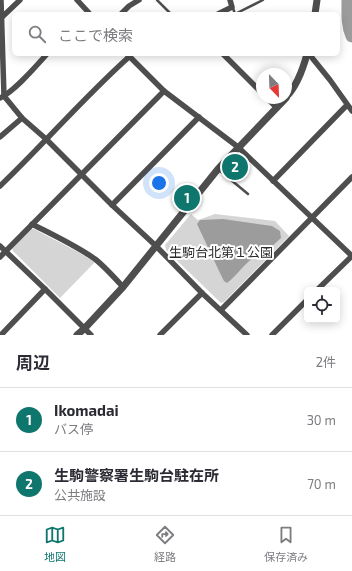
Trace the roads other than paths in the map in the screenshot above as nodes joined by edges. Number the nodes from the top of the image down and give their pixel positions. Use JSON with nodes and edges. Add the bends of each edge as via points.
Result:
{"nodes":[{"id":1,"x":1,"y":0,"type":"edge"},
{"id":2,"x":20,"y":0,"type":"edge"},
{"id":3,"x":77,"y":0,"type":"edge"},
{"id":4,"x":139,"y":0,"type":"edge"},
{"id":5,"x":157,"y":0,"type":"edge"},
{"id":6,"x":230,"y":0,"type":"edge"},
{"id":7,"x":263,"y":0,"type":"edge"},
{"id":8,"x":317,"y":0,"type":"edge"},
{"id":9,"x":232,"y":7,"type":"junction"},
{"id":10,"x":86,"y":12,"type":"edge"},
{"id":11,"x":123,"y":12,"type":"edge"},
{"id":12,"x":169,"y":12,"type":"edge"},
{"id":13,"x":222,"y":12,"type":"edge"},
{"id":14,"x":234,"y":12,"type":"edge"},
{"id":15,"x":239,"y":12,"type":"edge"},
{"id":16,"x":315,"y":12,"type":"edge"},
{"id":17,"x":1,"y":19,"type":"edge"},
{"id":18,"x":45,"y":56,"type":"edge"},
{"id":19,"x":127,"y":56,"type":"edge"},
{"id":20,"x":129,"y":56,"type":"edge"},
{"id":21,"x":225,"y":56,"type":"edge"},
{"id":22,"x":307,"y":56,"type":"edge"},
{"id":23,"x":310,"y":56,"type":"edge"},
{"id":24,"x":256,"y":87,"type":"edge"},
{"id":25,"x":292,"y":88,"type":"edge"},
{"id":26,"x":164,"y":91,"type":"junction"},
{"id":27,"x":2,"y":97,"type":"edge"},
{"id":28,"x":272,"y":104,"type":"edge"},
{"id":29,"x":280,"y":104,"type":"edge"},
{"id":30,"x":347,"y":104,"type":"junction"},
{"id":31,"x":276,"y":108,"type":"junction"},
{"id":32,"x":352,"y":111,"type":"edge"},
{"id":33,"x":199,"y":117,"type":"junction"},
{"id":34,"x":22,"y":118,"type":"junction"},
{"id":35,"x":0,"y":137,"type":"edge"},
{"id":36,"x":46,"y":139,"type":"junction"},
{"id":37,"x":238,"y":147,"type":"junction"},
{"id":38,"x":218,"y":169,"type":"junction"},
{"id":39,"x":81,"y":174,"type":"junction"},
{"id":40,"x":352,"y":177,"type":"edge"},
{"id":41,"x":273,"y":181,"type":"junction"},
{"id":42,"x":0,"y":186,"type":"edge"},
{"id":43,"x":248,"y":194,"type":"dead end"},
{"id":44,"x":112,"y":205,"type":"junction"},
{"id":45,"x":311,"y":218,"type":"junction"},
{"id":46,"x":32,"y":224,"type":"junction"},
{"id":47,"x":0,"y":246,"type":"edge"},
{"id":48,"x":156,"y":246,"type":"junction"},
{"id":49,"x":6,"y":252,"type":"junction"},
{"id":50,"x":352,"y":256,"type":"edge"},
{"id":51,"x":0,"y":257,"type":"edge"},
{"id":52,"x":123,"y":287,"type":"junction"},
{"id":53,"x":320,"y":287,"type":"edge"},
{"id":54,"x":45,"y":289,"type":"junction"},
{"id":55,"x":202,"y":293,"type":"junction"},
{"id":56,"x":304,"y":303,"type":"edge"},
{"id":57,"x":221,"y":310,"type":"junction"},
{"id":58,"x":84,"y":329,"type":"junction"},
{"id":59,"x":1,"y":335,"type":"edge"},
{"id":60,"x":77,"y":335,"type":"edge"},
{"id":61,"x":91,"y":335,"type":"edge"},
{"id":62,"x":160,"y":335,"type":"edge"},
{"id":63,"x":247,"y":335,"type":"edge"},
{"id":64,"x":272,"y":335,"type":"edge"}],
"edges":[{"from":1,"to":17,"type":"street"},
{"from":2,"to":17,"type":"street"},
{"from":3,"to":10,"type":"street"},
{"from":4,"to":11,"type":"street"},
{"from":5,"to":12,"type":"lane"},
{"from":6,"to":9,"type":"street"},
{"from":7,"to":15,"type":"lane"},
{"from":8,"to":16,"type":"street"},
{"from":9,"to":13,"type":"street"},
{"from":9,"to":14,"type":"lane"},
{"from":17,"to":27,"type":"street"},
{"from":18,"to":27,"type":"street","via":[[21,82]]},
{"from":19,"to":36,"type":"street"},
{"from":20,"to":26,"type":"street"},
{"from":21,"to":24,"type":"street"},
{"from":22,"to":25,"type":"street"},
{"from":23,"to":30,"type":"street"},
{"from":26,"to":33,"type":"street"},
{"from":26,"to":39,"type":"street"},
{"from":27,"to":34,"type":"street"},
{"from":28,"to":31,"type":"street"},
{"from":29,"to":31,"type":"street"},
{"from":30,"to":32,"type":"street"},
{"from":30,"to":41,"type":"street"},
{"from":31,"to":37,"type":"street"},
{"from":33,"to":37,"type":"street"},
{"from":33,"to":44,"type":"street"},
{"from":34,"to":35,"type":"street"},
{"from":34,"to":36,"type":"street"},
{"from":36,"to":39,"type":"street"},
{"from":36,"to":42,"type":"street"},
{"from":37,"to":38,"type":"street"},
{"from":37,"to":41,"type":"street"},
{"from":38,"to":43,"type":"lane"},
{"from":38,"to":48,"type":"street"},
{"from":39,"to":44,"type":"street"},
{"from":39,"to":46,"type":"street"},
{"from":40,"to":45,"type":"street"},
{"from":41,"to":45,"type":"street"},
{"from":44,"to":48,"type":"street"},
{"from":45,"to":50,"type":"street"},
{"from":45,"to":57,"type":"street"},
{"from":46,"to":49,"type":"street"},
{"from":46,"to":52,"type":"street","via":[[95,259]]},
{"from":47,"to":49,"type":"street"},
{"from":48,"to":52,"type":"street"},
{"from":48,"to":55,"type":"street"},
{"from":49,"to":51,"type":"street"},
{"from":49,"to":54,"type":"street"},
{"from":50,"to":53,"type":"street"},
{"from":52,"to":58,"type":"street"},
{"from":54,"to":58,"type":"street"},
{"from":54,"to":59,"type":"street"},
{"from":55,"to":57,"type":"street"},
{"from":55,"to":62,"type":"street"},
{"from":56,"to":64,"type":"street"},
{"from":57,"to":63,"type":"street"},
{"from":58,"to":60,"type":"street"},
{"from":58,"to":61,"type":"street"}]}
